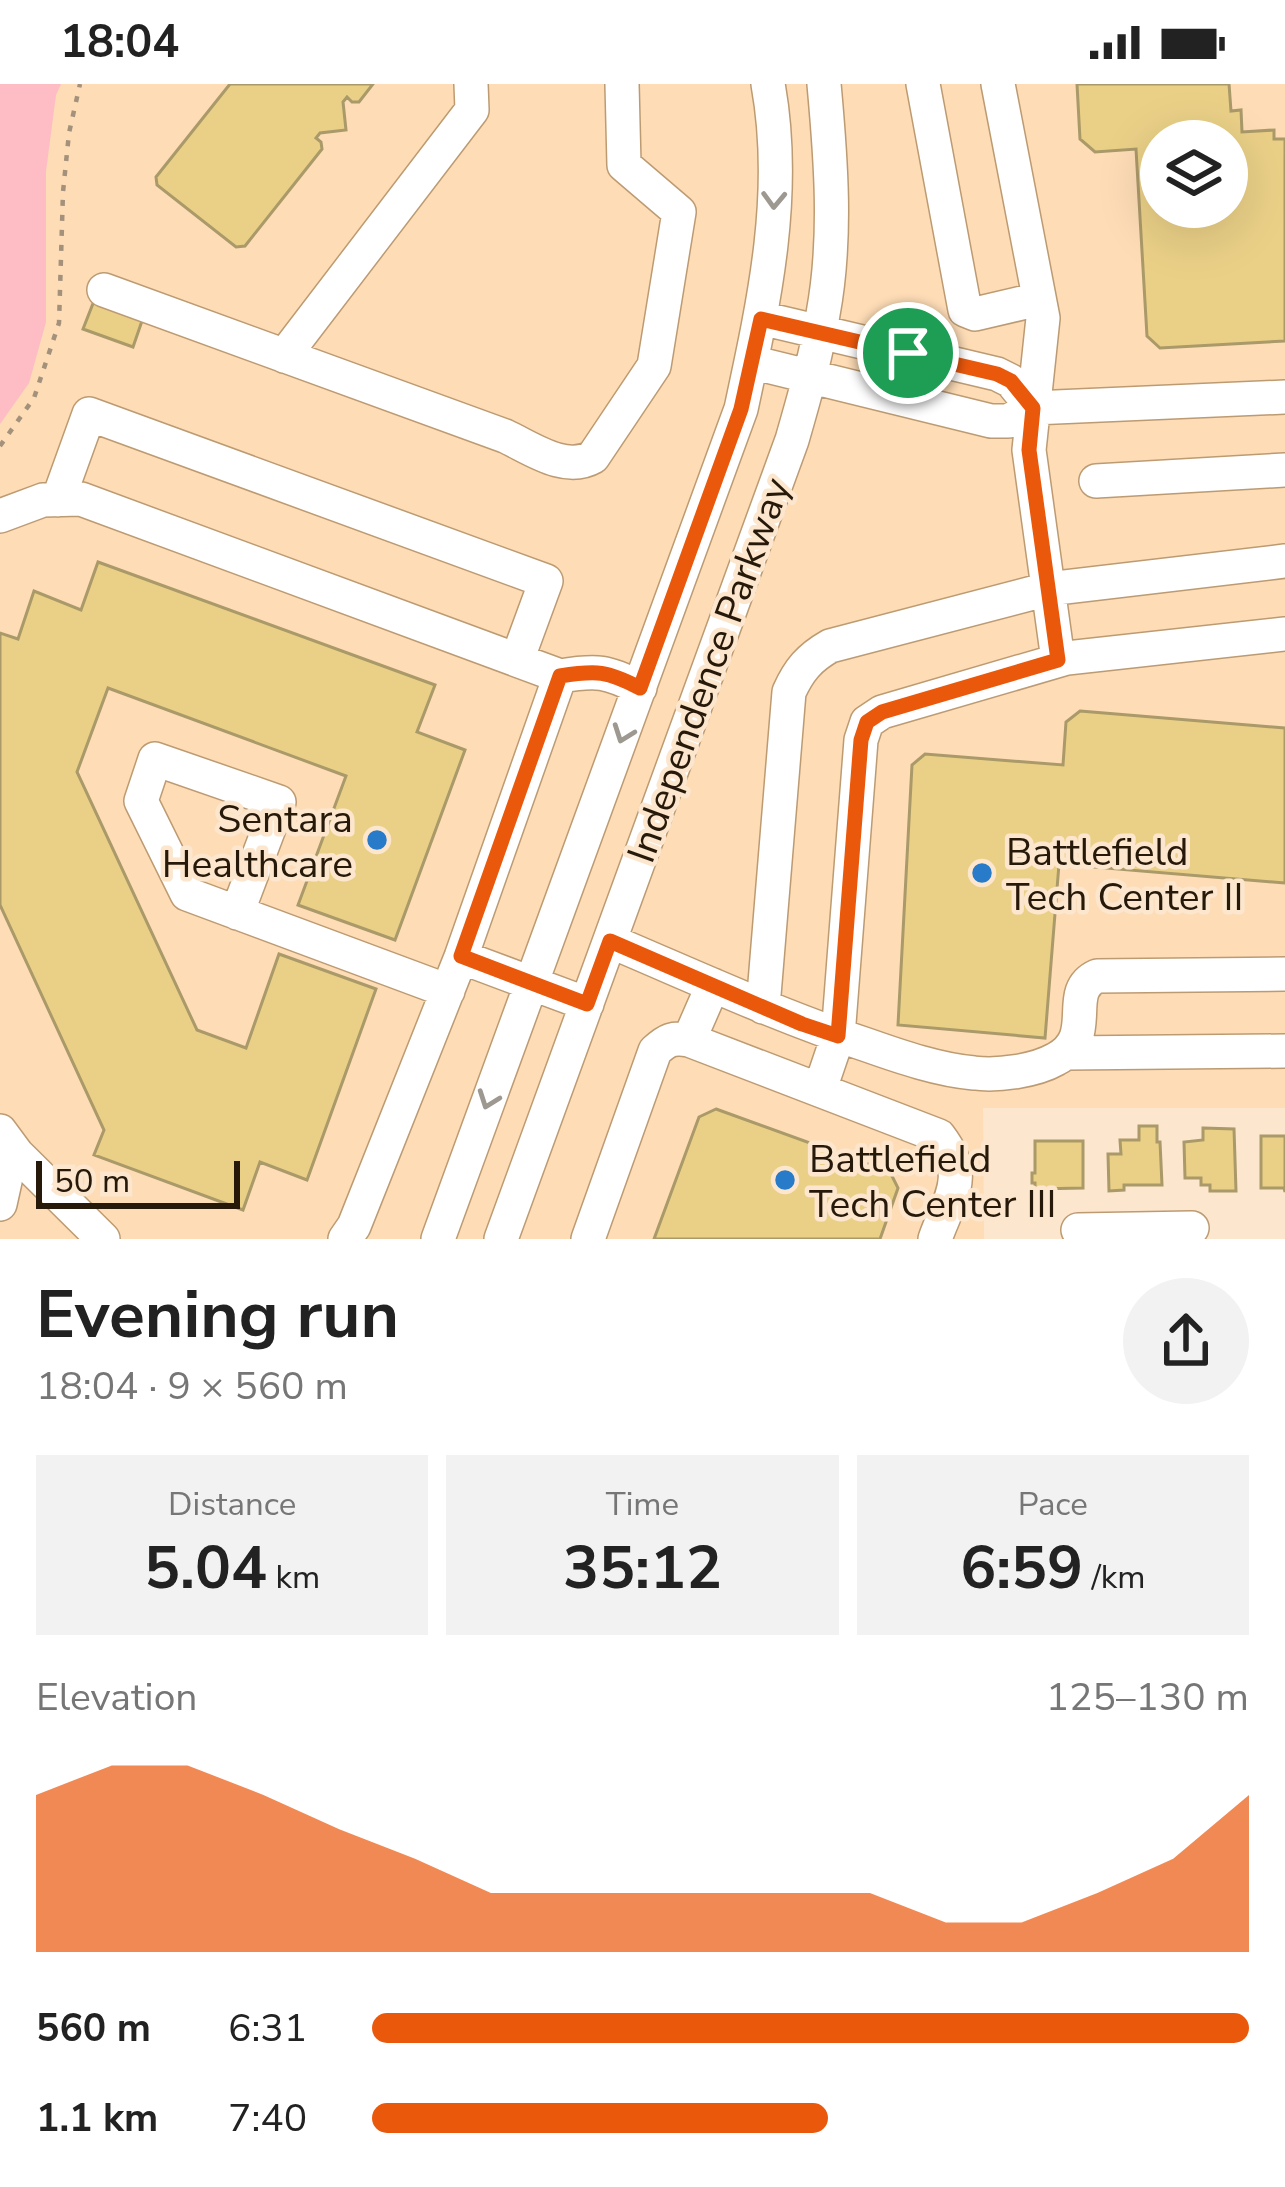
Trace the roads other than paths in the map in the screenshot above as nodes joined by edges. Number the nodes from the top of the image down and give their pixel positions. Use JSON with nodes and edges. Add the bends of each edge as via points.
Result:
{"nodes":[{"id":1,"x":471,"y":84,"type":"edge"},
{"id":2,"x":622,"y":84,"type":"edge"},
{"id":3,"x":768,"y":84,"type":"edge"},
{"id":4,"x":824,"y":84,"type":"edge"},
{"id":5,"x":923,"y":84,"type":"edge"},
{"id":6,"x":998,"y":84,"type":"edge"},
{"id":7,"x":104,"y":290,"type":"dead end"},
{"id":8,"x":1039,"y":298,"type":"junction"},
{"id":9,"x":761,"y":319,"type":"junction"},
{"id":10,"x":819,"y":332,"type":"junction"},
{"id":11,"x":284,"y":356,"type":"junction"},
{"id":12,"x":751,"y":362,"type":"junction"},
{"id":13,"x":810,"y":376,"type":"junction"},
{"id":14,"x":1285,"y":397,"type":"edge"},
{"id":15,"x":1033,"y":408,"type":"junction"},
{"id":16,"x":1285,"y":470,"type":"edge"},
{"id":17,"x":1096,"y":481,"type":"dead end"},
{"id":18,"x":58,"y":500,"type":"junction"},
{"id":19,"x":0,"y":516,"type":"edge"},
{"id":20,"x":1285,"y":561,"type":"edge"},
{"id":21,"x":1048,"y":589,"type":"junction"},
{"id":22,"x":1285,"y":634,"type":"edge"},
{"id":23,"x":517,"y":660,"type":"junction"},
{"id":24,"x":1058,"y":660,"type":"junction"},
{"id":25,"x":560,"y":676,"type":"junction"},
{"id":26,"x":640,"y":688,"type":"junction"},
{"id":27,"x":237,"y":913,"type":"junction"},
{"id":28,"x":610,"y":941,"type":"junction"},
{"id":29,"x":461,"y":956,"type":"junction"},
{"id":30,"x":1285,"y":974,"type":"edge"},
{"id":31,"x":531,"y":982,"type":"junction"},
{"id":32,"x":712,"y":985,"type":"junction"},
{"id":33,"x":448,"y":991,"type":"junction"},
{"id":34,"x":587,"y":1004,"type":"junction"},
{"id":35,"x":763,"y":1007,"type":"junction"},
{"id":36,"x":838,"y":1036,"type":"junction"},
{"id":37,"x":689,"y":1040,"type":"junction"},
{"id":38,"x":1285,"y":1051,"type":"edge"},
{"id":39,"x":1066,"y":1053,"type":"junction"},
{"id":40,"x":820,"y":1090,"type":"junction"},
{"id":41,"x":8,"y":1142,"type":"edge"},
{"id":42,"x":0,"y":1204,"type":"edge"},
{"id":43,"x":1192,"y":1228,"type":"dead end"},
{"id":44,"x":1078,"y":1230,"type":"dead end"},
{"id":45,"x":1132,"y":1234,"type":"edge"},
{"id":46,"x":103,"y":1239,"type":"edge"},
{"id":47,"x":345,"y":1239,"type":"edge"},
{"id":48,"x":438,"y":1239,"type":"edge"},
{"id":49,"x":501,"y":1239,"type":"edge"},
{"id":50,"x":588,"y":1239,"type":"edge"},
{"id":51,"x":935,"y":1239,"type":"edge"}],
"edges":[{"from":1,"to":11,"type":"street","via":[[472,110]]},
{"from":2,"to":11,"type":"street","via":[[624,165],[679,212],[654,366],[592,458],[568,464]]},
{"from":3,"to":9,"type":"street","name":"Independence Parkway","one_way":true,"via":[[775,180]]},
{"from":4,"to":10,"type":"street","name":"Independence Parkway","via":[[831,237]]},
{"from":5,"to":8,"type":"street","via":[[965,310]]},
{"from":6,"to":8,"type":"street"},
{"from":7,"to":11,"type":"street"},
{"from":8,"to":15,"type":"street"},
{"from":9,"to":10,"type":"street"},
{"from":9,"to":12,"type":"street","name":"Independence Parkway"},
{"from":10,"to":13,"type":"street","name":"Independence Parkway"},
{"from":10,"to":15,"type":"street","via":[[997,374]]},
{"from":12,"to":13,"type":"street"},
{"from":12,"to":26,"type":"street","name":"Independence Parkway"},
{"from":13,"to":15,"type":"street","via":[[991,421]]},
{"from":13,"to":28,"type":"street","name":"Independence Parkway"},
{"from":14,"to":15,"type":"street"},
{"from":15,"to":21,"type":"street","via":[[1029,450]]},
{"from":16,"to":17,"type":"street"},
{"from":18,"to":19,"type":"street"},
{"from":18,"to":23,"type":"street","via":[[81,500]]},
{"from":18,"to":23,"type":"street","via":[[89,414],[546,580]]},
{"from":20,"to":21,"type":"street"},
{"from":21,"to":24,"type":"street"},
{"from":21,"to":35,"type":"street","via":[[830,646],[797,674],[789,692]]},
{"from":22,"to":24,"type":"street"},
{"from":23,"to":25,"type":"street"},
{"from":24,"to":36,"type":"street","via":[[867,722]]},
{"from":25,"to":26,"type":"street","via":[[608,672]]},
{"from":25,"to":29,"type":"street"},
{"from":26,"to":31,"type":"street","name":"Independence Parkway","one_way":true},
{"from":27,"to":27,"type":"street","via":[[187,894],[141,801],[155,759],[279,802]]},
{"from":27,"to":33,"type":"street"},
{"from":28,"to":32,"type":"street"},
{"from":28,"to":34,"type":"street","name":"Independence Parkway"},
{"from":29,"to":31,"type":"street"},
{"from":29,"to":33,"type":"street"},
{"from":30,"to":39,"type":"street","via":[[1097,976],[1081,989],[1079,1030]]},
{"from":31,"to":34,"type":"street"},
{"from":31,"to":48,"type":"street","name":"Independence Parkway","one_way":true},
{"from":32,"to":35,"type":"street"},
{"from":32,"to":37,"type":"street"},
{"from":33,"to":47,"type":"street"},
{"from":34,"to":49,"type":"street","name":"Independence Parkway"},
{"from":35,"to":36,"type":"street"},
{"from":36,"to":39,"type":"street","via":[[975,1073],[1012,1072]]},
{"from":36,"to":40,"type":"street"},
{"from":37,"to":40,"type":"street"},
{"from":37,"to":50,"type":"street","via":[[674,1037],[655,1051]]},
{"from":38,"to":39,"type":"street"},
{"from":40,"to":51,"type":"street","via":[[940,1136],[955,1159],[956,1181]]},
{"from":41,"to":42,"type":"street"},
{"from":41,"to":46,"type":"street"},
{"from":43,"to":45,"type":"street"},
{"from":44,"to":45,"type":"street"}]}
